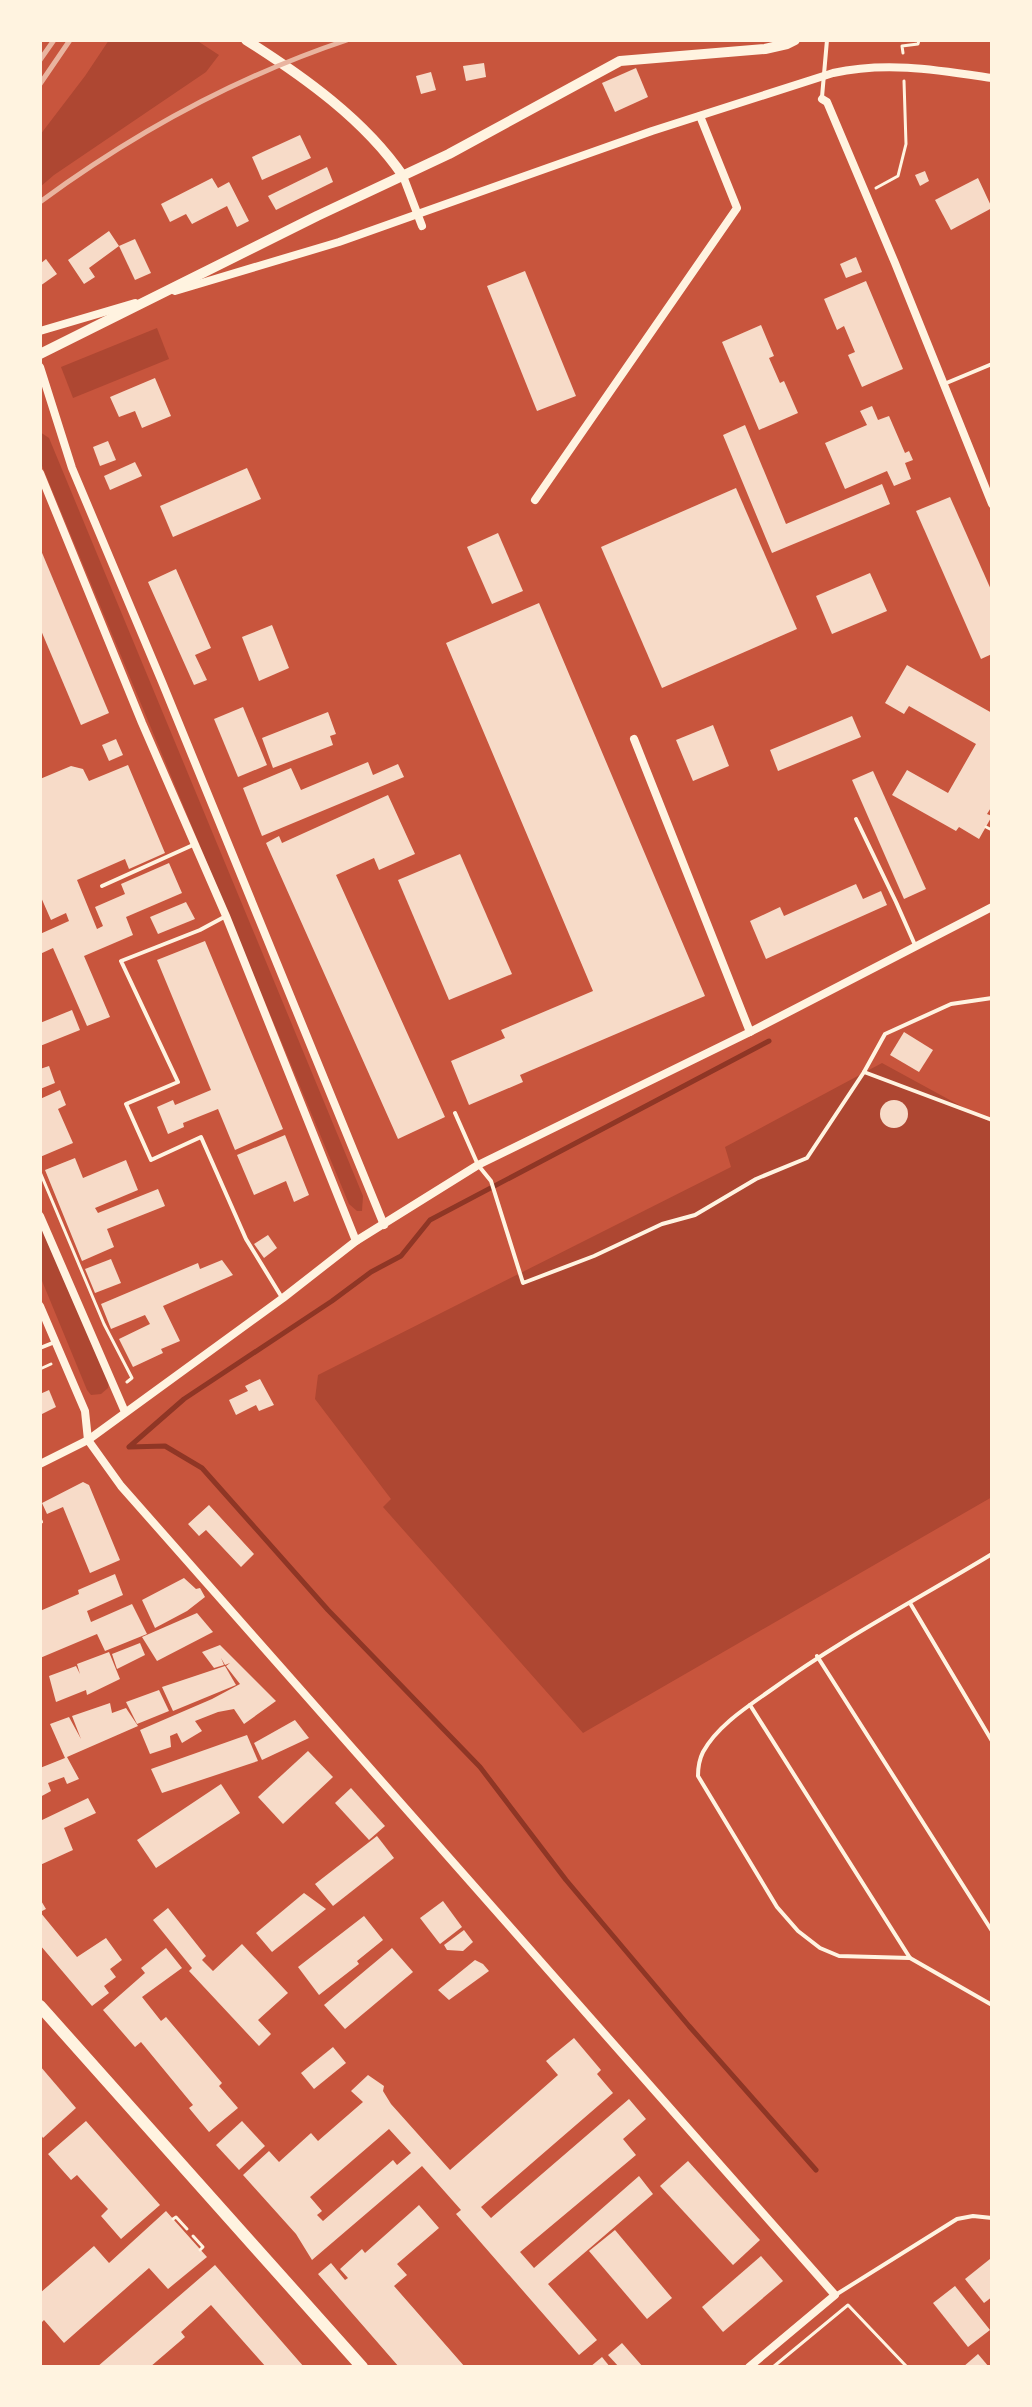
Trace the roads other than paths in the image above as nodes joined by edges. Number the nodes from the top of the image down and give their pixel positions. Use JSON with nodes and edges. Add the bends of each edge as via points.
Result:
{"nodes":[{"id":1,"x":246,"y":40,"type":"edge"},
{"id":2,"x":795,"y":40,"type":"edge"},
{"id":3,"x":827,"y":40,"type":"edge"},
{"id":4,"x":824,"y":75,"type":"junction"},
{"id":5,"x":992,"y":78,"type":"edge"},
{"id":6,"x":822,"y":99,"type":"joint"},
{"id":7,"x":700,"y":116,"type":"junction"},
{"id":8,"x":403,"y":176,"type":"junction"},
{"id":9,"x":422,"y":226,"type":"dead end"},
{"id":10,"x":40,"y":331,"type":"edge"},
{"id":11,"x":40,"y":354,"type":"edge"},
{"id":12,"x":992,"y":364,"type":"edge"},
{"id":13,"x":40,"y":367,"type":"edge"},
{"id":14,"x":944,"y":384,"type":"junction"},
{"id":15,"x":40,"y":473,"type":"edge"},
{"id":16,"x":535,"y":500,"type":"dead end"},
{"id":17,"x":992,"y":504,"type":"edge"},
{"id":18,"x":634,"y":739,"type":"dead end"},
{"id":19,"x":856,"y":819,"type":"dead end"},
{"id":20,"x":195,"y":844,"type":"junction"},
{"id":21,"x":102,"y":886,"type":"dead end"},
{"id":22,"x":991,"y":909,"type":"edge"},
{"id":23,"x":226,"y":916,"type":"junction"},
{"id":24,"x":916,"y":947,"type":"junction"},
{"id":25,"x":992,"y":998,"type":"edge"},
{"id":26,"x":750,"y":1032,"type":"junction"},
{"id":27,"x":864,"y":1072,"type":"junction"},
{"id":28,"x":455,"y":1113,"type":"dead end"},
{"id":29,"x":992,"y":1120,"type":"edge"},
{"id":30,"x":478,"y":1165,"type":"junction"},
{"id":31,"x":40,"y":1216,"type":"edge"},
{"id":32,"x":384,"y":1225,"type":"junction"},
{"id":33,"x":356,"y":1241,"type":"junction"},
{"id":34,"x":283,"y":1298,"type":"junction"},
{"id":35,"x":40,"y":1306,"type":"edge"},
{"id":36,"x":55,"y":1342,"type":"junction"},
{"id":37,"x":40,"y":1348,"type":"edge"},
{"id":38,"x":125,"y":1412,"type":"junction"},
{"id":39,"x":88,"y":1440,"type":"junction"},
{"id":40,"x":40,"y":1464,"type":"edge"},
{"id":41,"x":992,"y":1554,"type":"edge"},
{"id":42,"x":910,"y":1603,"type":"junction"},
{"id":43,"x":817,"y":1656,"type":"junction"},
{"id":44,"x":750,"y":1705,"type":"junction"},
{"id":45,"x":992,"y":1741,"type":"edge"},
{"id":46,"x":992,"y":1931,"type":"edge"},
{"id":47,"x":910,"y":1958,"type":"junction"},
{"id":48,"x":992,"y":2005,"type":"edge"},
{"id":49,"x":40,"y":2006,"type":"edge"},
{"id":50,"x":992,"y":2218,"type":"edge"},
{"id":51,"x":835,"y":2295,"type":"junction"},
{"id":52,"x":362,"y":2367,"type":"edge"},
{"id":53,"x":749,"y":2367,"type":"edge"}],
"edges":[{"from":1,"to":8,"type":"street","via":[[343,110]]},
{"from":2,"to":8,"type":"street","via":[[765,49],[620,61]]},
{"from":3,"to":4,"type":"lane"},
{"from":4,"to":5,"type":"street","via":[[888,66]]},
{"from":4,"to":6,"type":"lane"},
{"from":4,"to":7,"type":"street"},
{"from":6,"to":14,"type":"street"},
{"from":7,"to":10,"type":"street","via":[[339,242]]},
{"from":7,"to":16,"type":"street","via":[[737,208]]},
{"from":8,"to":9,"type":"street"},
{"from":8,"to":11,"type":"street"},
{"from":12,"to":14,"type":"lane"},
{"from":13,"to":32,"type":"street","via":[[77,482]]},
{"from":14,"to":17,"type":"street"},
{"from":15,"to":20,"type":"street"},
{"from":18,"to":26,"type":"street"},
{"from":19,"to":24,"type":"lane"},
{"from":20,"to":21,"type":"lane"},
{"from":20,"to":23,"type":"street"},
{"from":22,"to":24,"type":"street"},
{"from":23,"to":33,"type":"street"},
{"from":23,"to":34,"type":"lane","via":[[121,961],[178,1082],[126,1104],[151,1160],[201,1137],[246,1239]]},
{"from":24,"to":26,"type":"street"},
{"from":25,"to":27,"type":"lane","via":[[951,1004],[885,1034]]},
{"from":26,"to":30,"type":"street"},
{"from":27,"to":29,"type":"lane"},
{"from":27,"to":30,"type":"lane","via":[[807,1158],[756,1179],[695,1215],[523,1283],[491,1181]]},
{"from":28,"to":30,"type":"lane"},
{"from":30,"to":32,"type":"street"},
{"from":31,"to":38,"type":"street"},
{"from":32,"to":33,"type":"street"},
{"from":33,"to":34,"type":"street"},
{"from":34,"to":38,"type":"street"},
{"from":35,"to":36,"type":"street"},
{"from":36,"to":37,"type":"lane"},
{"from":36,"to":39,"type":"street","via":[[85,1411]]},
{"from":38,"to":39,"type":"street"},
{"from":39,"to":40,"type":"street"},
{"from":39,"to":51,"type":"street","via":[[121,1486]]},
{"from":41,"to":42,"type":"lane"},
{"from":42,"to":43,"type":"lane"},
{"from":42,"to":45,"type":"lane"},
{"from":43,"to":44,"type":"lane"},
{"from":43,"to":46,"type":"lane"},
{"from":44,"to":47,"type":"lane"},
{"from":44,"to":47,"type":"lane","via":[[702,1753],[698,1776],[777,1907],[798,1931],[839,1956]]},
{"from":47,"to":48,"type":"lane"},
{"from":49,"to":52,"type":"main road"},
{"from":50,"to":51,"type":"lane","via":[[957,2219]]},
{"from":51,"to":53,"type":"street"}]}
